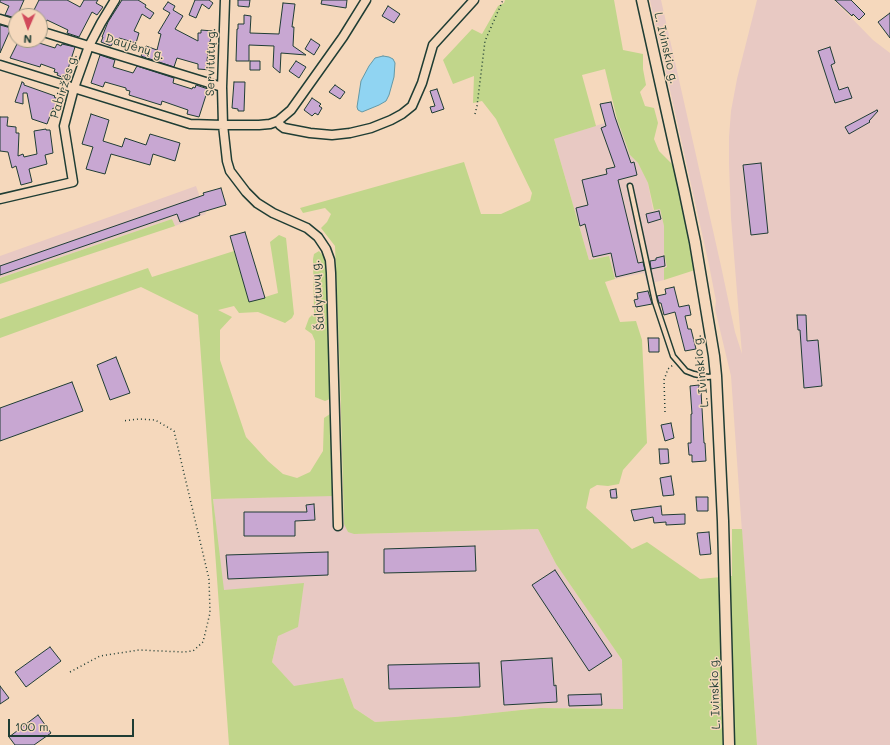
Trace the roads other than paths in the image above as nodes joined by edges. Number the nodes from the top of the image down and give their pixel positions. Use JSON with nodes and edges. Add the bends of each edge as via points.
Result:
{"nodes":[{"id":1,"x":115,"y":0,"type":"edge"},
{"id":2,"x":225,"y":0,"type":"edge"},
{"id":3,"x":366,"y":0,"type":"edge"},
{"id":4,"x":474,"y":0,"type":"edge"},
{"id":5,"x":642,"y":0,"type":"edge"},
{"id":6,"x":48,"y":33,"type":"edge"},
{"id":7,"x":89,"y":46,"type":"junction"},
{"id":8,"x":0,"y":65,"type":"edge"},
{"id":9,"x":222,"y":87,"type":"junction"},
{"id":10,"x":74,"y":88,"type":"junction"},
{"id":11,"x":278,"y":121,"type":"junction"},
{"id":12,"x":223,"y":125,"type":"junction"},
{"id":13,"x":630,"y":186,"type":"dead end"},
{"id":14,"x":0,"y":199,"type":"edge"},
{"id":15,"x":716,"y":376,"type":"junction"},
{"id":16,"x":338,"y":526,"type":"dead end"},
{"id":17,"x":729,"y":745,"type":"edge"}],
"edges":[{"from":1,"to":7,"type":"street","name":"Pabiržės g."},
{"from":2,"to":9,"type":"street","name":"Servitutų g."},
{"from":3,"to":11,"type":"street","via":[[291,110]]},
{"from":4,"to":11,"type":"street","via":[[433,45],[415,100],[402,114],[371,128],[332,135],[310,134],[284,128]]},
{"from":5,"to":15,"type":"street","name":"L. Ivinskio g.","via":[[695,242]]},
{"from":6,"to":7,"type":"street","name":"Daujėnų g."},
{"from":7,"to":9,"type":"street","name":"Daujėnų g."},
{"from":7,"to":10,"type":"street","name":"Pabiržės g."},
{"from":8,"to":10,"type":"street"},
{"from":9,"to":12,"type":"street","name":"Servitutų g."},
{"from":10,"to":12,"type":"street","via":[[190,124]]},
{"from":10,"to":14,"type":"street","name":"Pabiržės g.","via":[[64,126],[73,182]]},
{"from":11,"to":12,"type":"street","via":[[259,125]]},
{"from":12,"to":16,"type":"street","name":"Šaldytuvų g.","via":[[230,171],[246,192],[273,213],[307,228],[318,237],[330,260]]},
{"from":13,"to":15,"type":"lane","via":[[655,302],[673,356],[686,371],[708,377]]},
{"from":15,"to":17,"type":"street","name":"L. Ivinskio g."}]}
